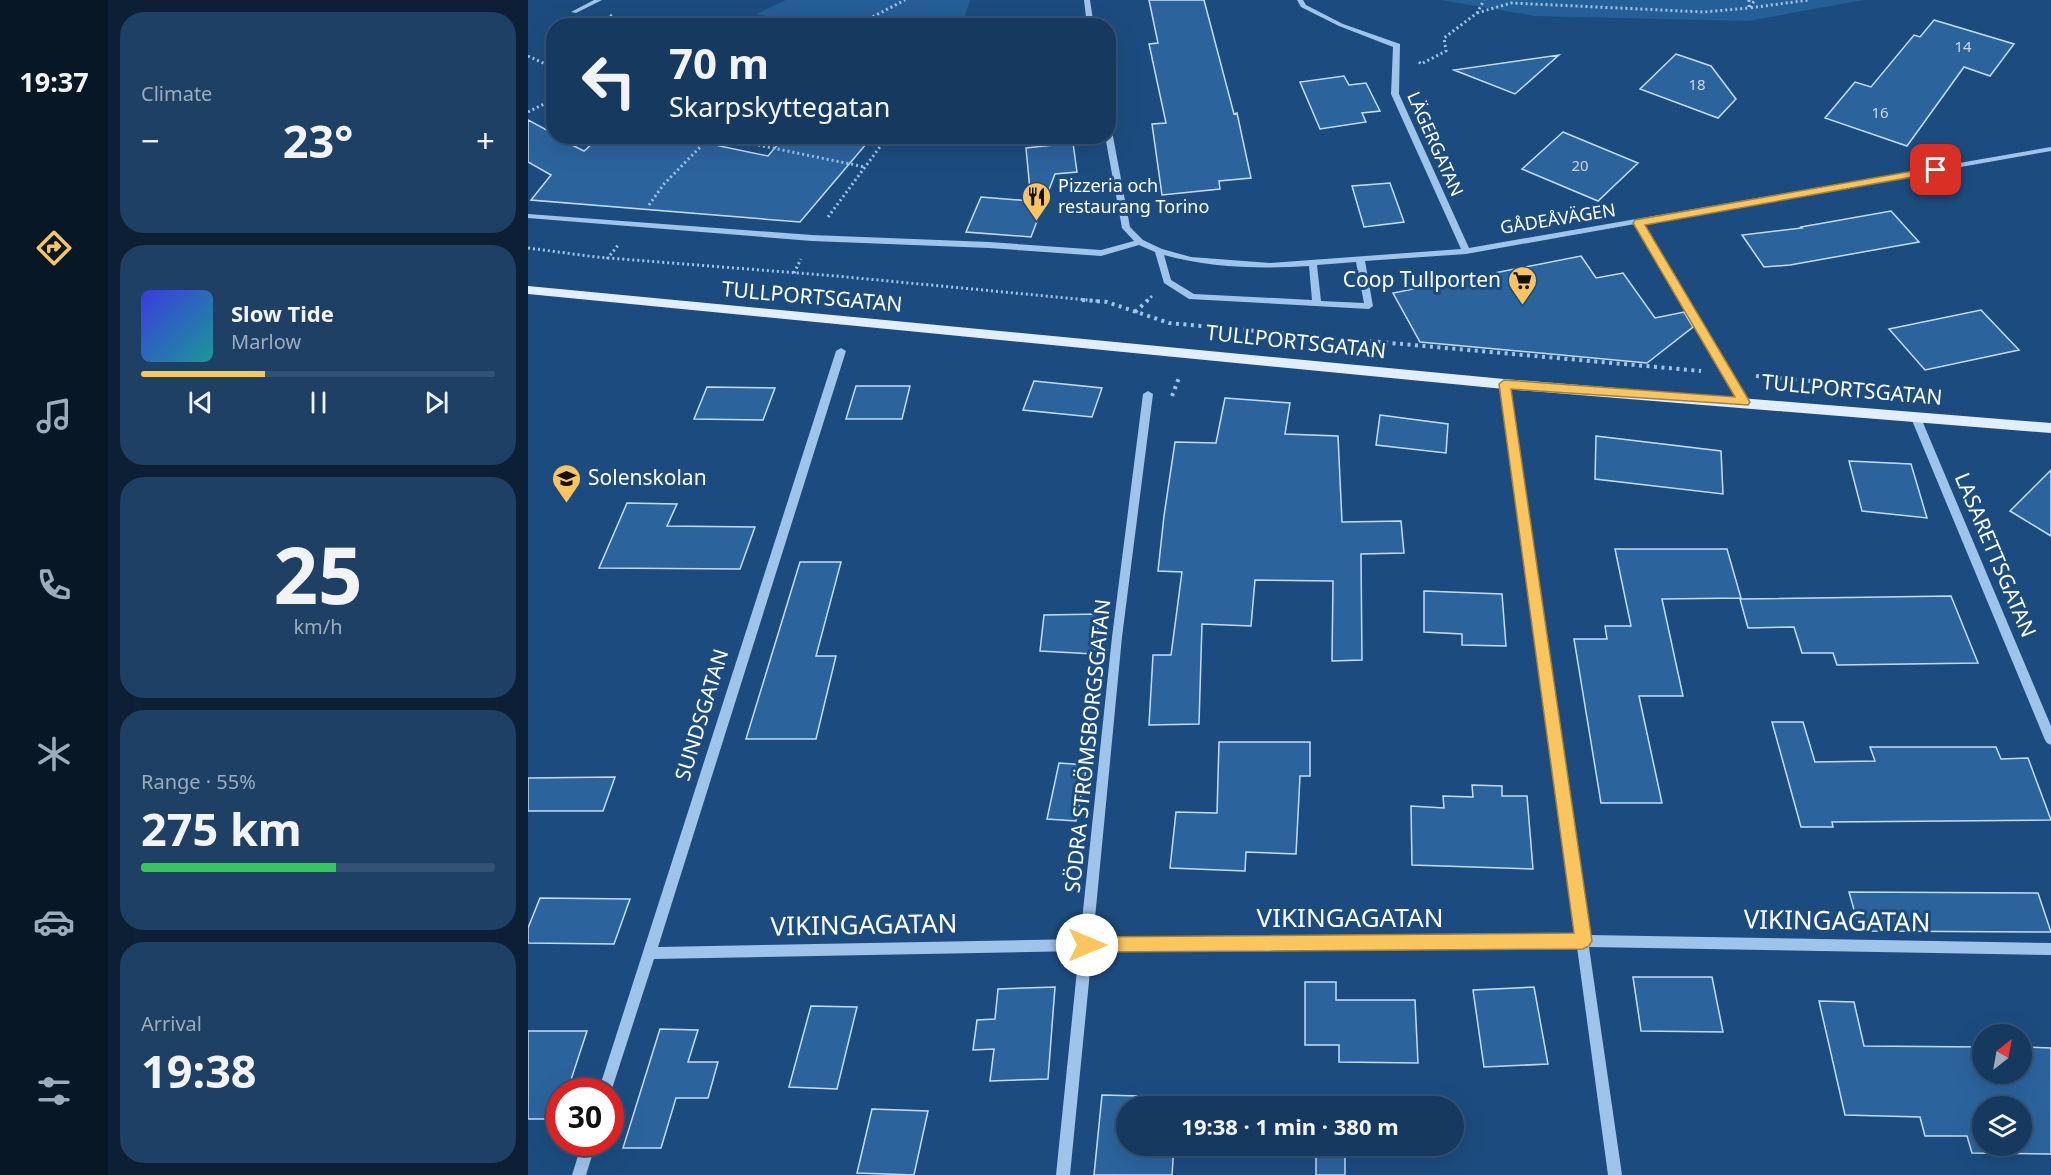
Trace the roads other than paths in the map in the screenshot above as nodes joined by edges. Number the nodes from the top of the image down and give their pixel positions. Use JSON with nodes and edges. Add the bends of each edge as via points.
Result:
{"nodes":[{"id":1,"x":598,"y":0,"type":"edge"},
{"id":2,"x":1087,"y":0,"type":"edge"},
{"id":3,"x":1300,"y":0,"type":"edge"},
{"id":4,"x":574,"y":12,"type":"dead end"},
{"id":5,"x":1090,"y":18,"type":"edge"},
{"id":6,"x":1111,"y":144,"type":"edge"},
{"id":7,"x":2051,"y":149,"type":"edge"},
{"id":8,"x":528,"y":216,"type":"edge"},
{"id":9,"x":1639,"y":223,"type":"junction"},
{"id":10,"x":1140,"y":242,"type":"junction"},
{"id":11,"x":1159,"y":251,"type":"junction"},
{"id":12,"x":1466,"y":251,"type":"junction"},
{"id":13,"x":1360,"y":260,"type":"junction"},
{"id":14,"x":1313,"y":263,"type":"junction"},
{"id":15,"x":531,"y":293,"type":"edge"},
{"id":16,"x":1317,"y":304,"type":"junction"},
{"id":17,"x":841,"y":351,"type":"dead end"},
{"id":18,"x":1504,"y":384,"type":"junction"},
{"id":19,"x":1148,"y":394,"type":"dead end"},
{"id":20,"x":1744,"y":402,"type":"junction"},
{"id":21,"x":1916,"y":418,"type":"junction"},
{"id":22,"x":2051,"y":428,"type":"edge"},
{"id":23,"x":2051,"y":740,"type":"edge"},
{"id":24,"x":1583,"y":941,"type":"junction"},
{"id":25,"x":1087,"y":945,"type":"junction"},
{"id":26,"x":2051,"y":949,"type":"edge"},
{"id":27,"x":649,"y":953,"type":"junction"},
{"id":28,"x":609,"y":1078,"type":"edge"},
{"id":29,"x":585,"y":1156,"type":"edge"},
{"id":30,"x":579,"y":1175,"type":"edge"},
{"id":31,"x":1063,"y":1175,"type":"edge"},
{"id":32,"x":1615,"y":1175,"type":"edge"}],
"edges":[{"from":1,"to":4,"type":"street"},
{"from":2,"to":5,"type":"street"},
{"from":3,"to":12,"type":"street","name":"LÄGERGATAN","via":[[1303,6],[1397,46],[1395,94]]},
{"from":6,"to":10,"type":"street","via":[[1126,228]]},
{"from":7,"to":9,"type":"street","name":"GÅDEÅVÄGEN"},
{"from":8,"to":10,"type":"street","via":[[812,238],[1101,253]]},
{"from":9,"to":12,"type":"street","name":"GÅDEÅVÄGEN"},
{"from":9,"to":20,"type":"street"},
{"from":10,"to":11,"type":"street","name":"GÅDEÅVÄGEN"},
{"from":11,"to":14,"type":"street","name":"GÅDEÅVÄGEN","via":[[1191,260],[1270,266]]},
{"from":11,"to":16,"type":"street","via":[[1167,281],[1192,297]]},
{"from":12,"to":13,"type":"street","name":"GÅDEÅVÄGEN"},
{"from":13,"to":14,"type":"street","name":"GÅDEÅVÄGEN"},
{"from":13,"to":16,"type":"street","via":[[1369,306]]},
{"from":14,"to":16,"type":"street"},
{"from":15,"to":18,"type":"main road","name":"TULLPORTSGATAN"},
{"from":17,"to":27,"type":"street","name":"SUNDSGATAN"},
{"from":18,"to":20,"type":"main road","name":"TULLPORTSGATAN"},
{"from":18,"to":24,"type":"street"},
{"from":19,"to":25,"type":"street","name":"SÖDRA STRÖMSBORGSGATAN","via":[[1117,637]]},
{"from":20,"to":21,"type":"main road","name":"TULLPORTSGATAN"},
{"from":21,"to":22,"type":"main road","name":"TULLPORTSGATAN"},
{"from":21,"to":23,"type":"street","name":"LASARETTSGATAN"},
{"from":24,"to":25,"type":"street","name":"VIKINGAGATAN"},
{"from":24,"to":26,"type":"street","name":"VIKINGAGATAN"},
{"from":24,"to":32,"type":"street"},
{"from":25,"to":27,"type":"street","name":"VIKINGAGATAN"},
{"from":25,"to":31,"type":"street","name":"SÖDRA STRÖMSBORGSGATAN"},
{"from":27,"to":28,"type":"street","name":"SUNDSGATAN"},
{"from":29,"to":30,"type":"street"}]}
